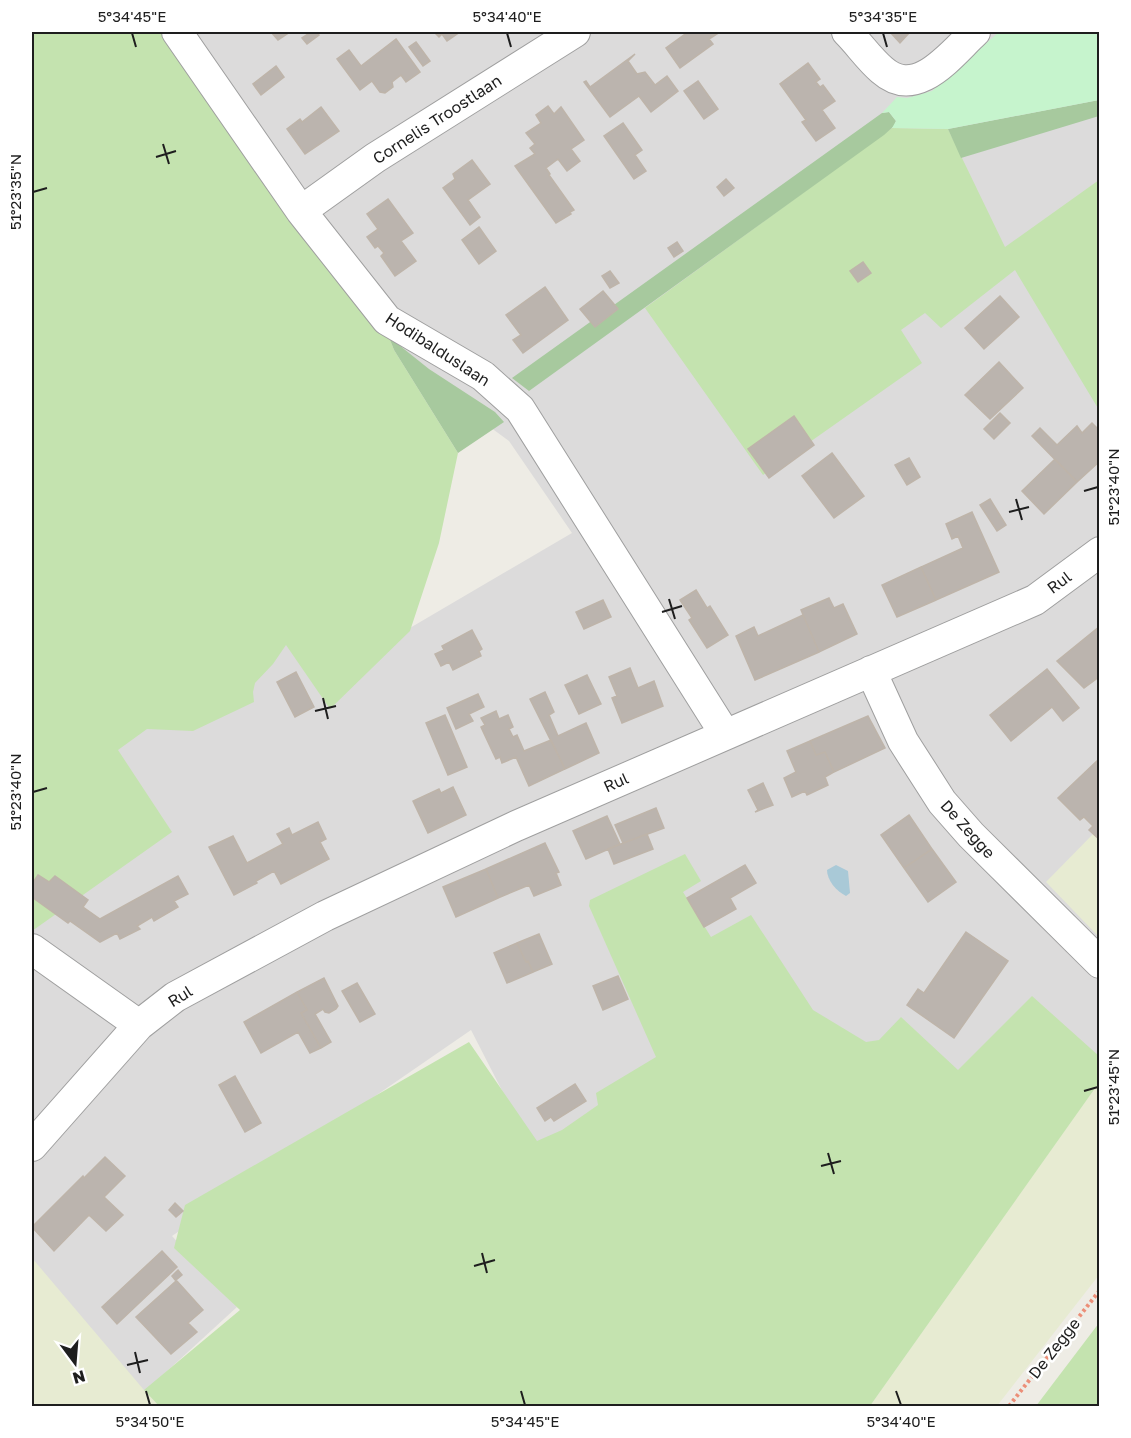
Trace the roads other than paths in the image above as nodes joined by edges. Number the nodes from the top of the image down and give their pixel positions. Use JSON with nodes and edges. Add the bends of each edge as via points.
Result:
{"nodes":[{"id":1,"x":177,"y":32,"type":"edge"},
{"id":2,"x":575,"y":32,"type":"edge"},
{"id":3,"x":848,"y":32,"type":"edge"},
{"id":4,"x":975,"y":32,"type":"edge"},
{"id":5,"x":302,"y":211,"type":"junction"},
{"id":6,"x":1100,"y":552,"type":"edge"},
{"id":7,"x":871,"y":671,"type":"junction"},
{"id":8,"x":725,"y":734,"type":"junction"},
{"id":9,"x":32,"y":949,"type":"edge"},
{"id":10,"x":1100,"y":963,"type":"edge"},
{"id":11,"x":139,"y":1025,"type":"junction"},
{"id":12,"x":32,"y":1146,"type":"edge"}],
"edges":[{"from":1,"to":5,"type":"street","name":"Hodibalduslaan"},
{"from":2,"to":5,"type":"street","name":"Cornelis Troostlaan","via":[[375,158]]},
{"from":3,"to":4,"type":"street","via":[[882,71],[908,81],[921,79],[932,71]]},
{"from":5,"to":8,"type":"street","name":"Hodibalduslaan","via":[[387,320],[483,376],[520,409]]},
{"from":6,"to":7,"type":"street","name":"Rul","via":[[1035,600]]},
{"from":7,"to":8,"type":"street","name":"Rul"},
{"from":7,"to":10,"type":"street","name":"De Zegge","via":[[903,741],[942,802]]},
{"from":8,"to":11,"type":"street","name":"Rul","via":[[325,916],[176,997]]},
{"from":9,"to":11,"type":"street"},
{"from":11,"to":12,"type":"street","name":"Rul"}]}
